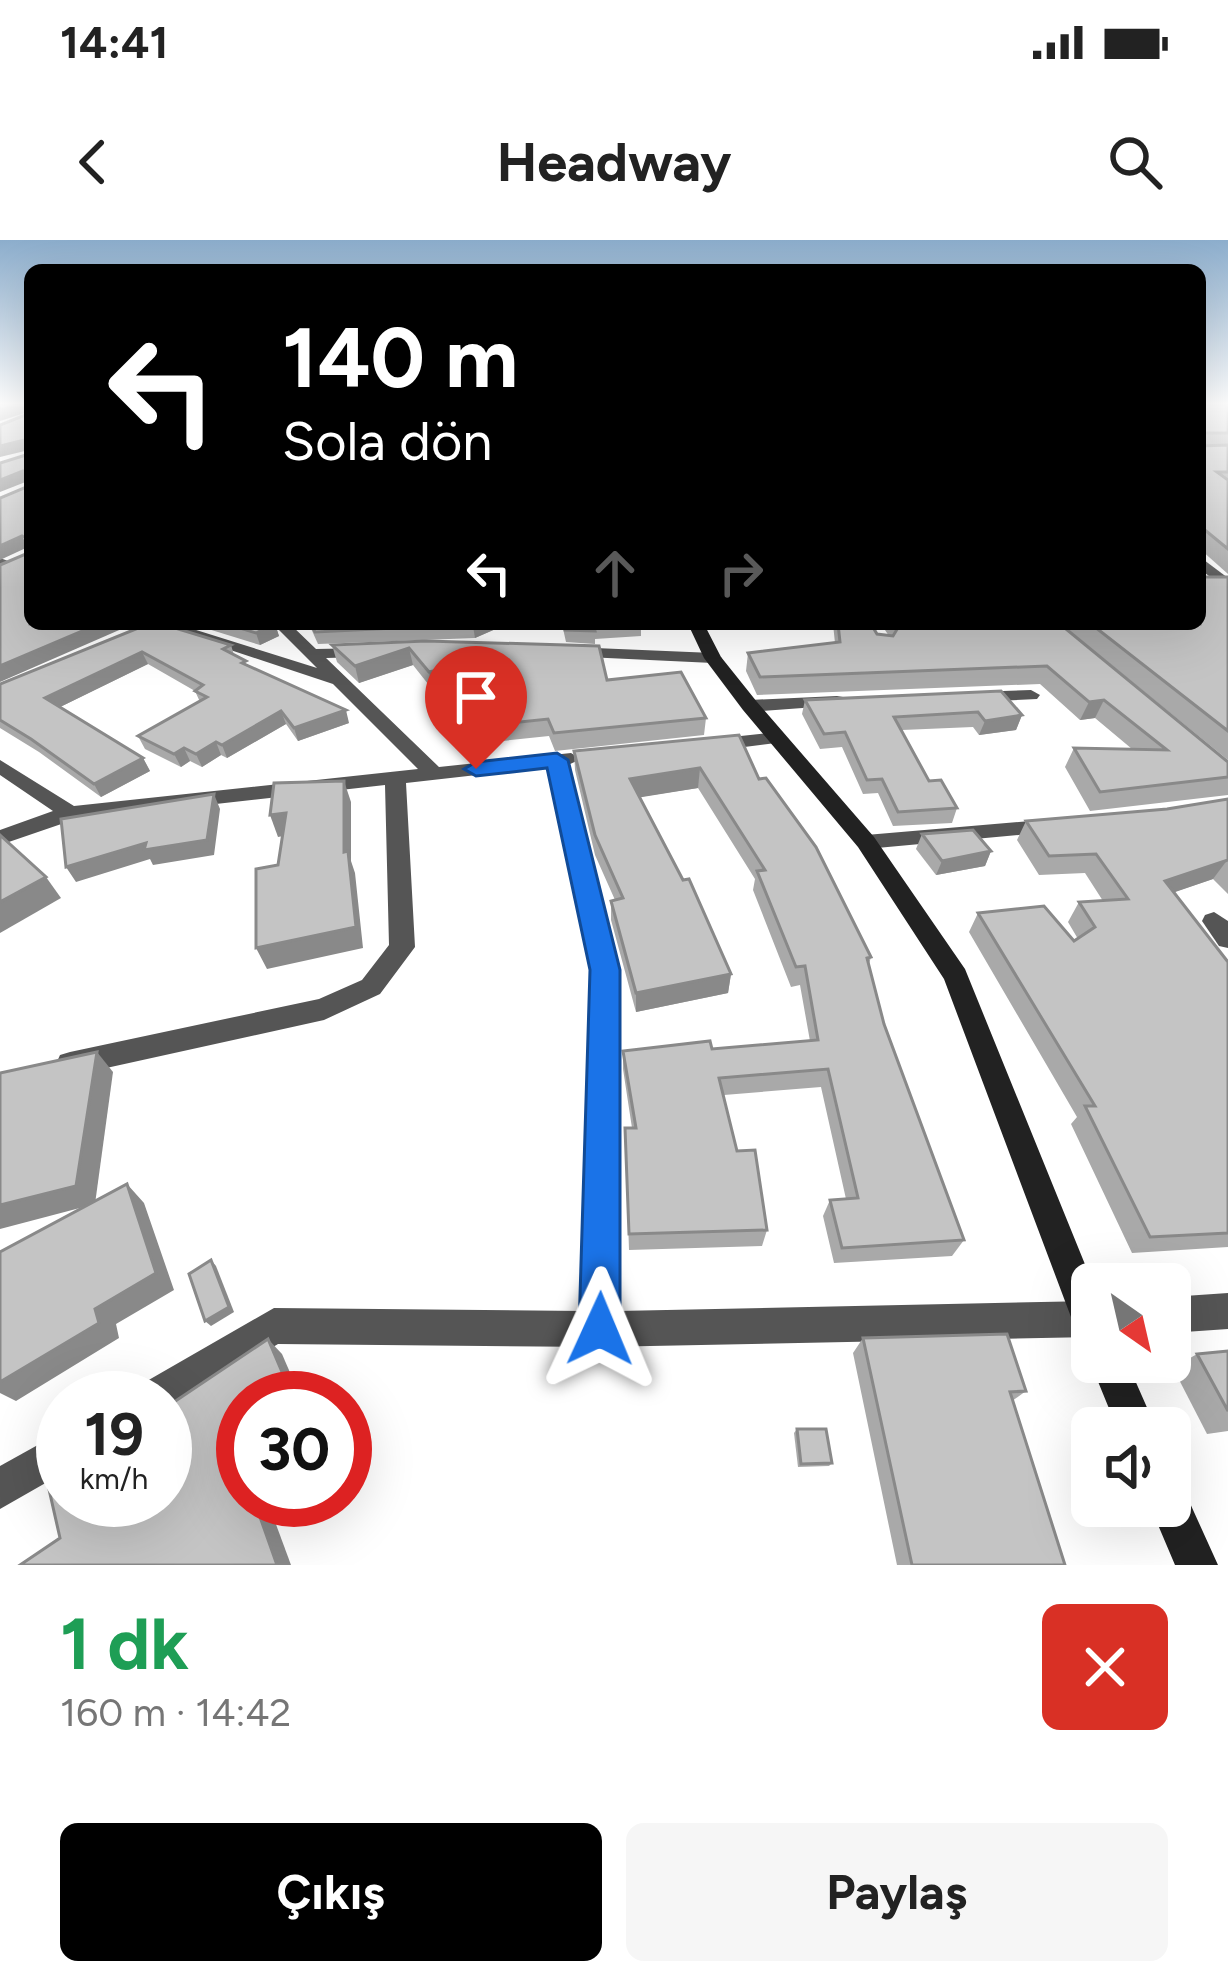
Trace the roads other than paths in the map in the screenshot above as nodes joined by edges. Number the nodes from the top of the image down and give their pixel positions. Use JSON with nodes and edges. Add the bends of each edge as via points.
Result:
{"nodes":[{"id":1,"x":144,"y":630,"type":"edge"},
{"id":2,"x":178,"y":630,"type":"edge"},
{"id":3,"x":286,"y":630,"type":"edge"},
{"id":4,"x":699,"y":630,"type":"edge"},
{"id":5,"x":137,"y":633,"type":"edge"},
{"id":6,"x":376,"y":651,"type":"edge"},
{"id":7,"x":555,"y":651,"type":"edge"},
{"id":8,"x":310,"y":654,"type":"junction"},
{"id":9,"x":713,"y":658,"type":"junction"},
{"id":10,"x":334,"y":680,"type":"junction"},
{"id":11,"x":1031,"y":695,"type":"dead end"},
{"id":12,"x":942,"y":698,"type":"edge"},
{"id":13,"x":854,"y":700,"type":"edge"},
{"id":14,"x":750,"y":706,"type":"junction"},
{"id":15,"x":777,"y":738,"type":"junction"},
{"id":16,"x":689,"y":747,"type":"edge"},
{"id":17,"x":601,"y":756,"type":"edge"},
{"id":18,"x":557,"y":760,"type":"junction"},
{"id":19,"x":0,"y":766,"type":"edge"},
{"id":20,"x":435,"y":774,"type":"junction"},
{"id":21,"x":394,"y":778,"type":"junction"},
{"id":22,"x":70,"y":813,"type":"junction"},
{"id":23,"x":1088,"y":823,"type":"edge"},
{"id":24,"x":0,"y":838,"type":"edge"},
{"id":25,"x":866,"y":842,"type":"junction"},
{"id":26,"x":46,"y":1070,"type":"edge"},
{"id":27,"x":1071,"y":1270,"type":"edge"},
{"id":28,"x":1228,"y":1311,"type":"edge"},
{"id":29,"x":1191,"y":1314,"type":"edge"},
{"id":30,"x":1071,"y":1321,"type":"edge"},
{"id":31,"x":600,"y":1329,"type":"junction"},
{"id":32,"x":192,"y":1375,"type":"edge"},
{"id":33,"x":36,"y":1467,"type":"edge"},
{"id":34,"x":0,"y":1489,"type":"edge"},
{"id":35,"x":1180,"y":1527,"type":"edge"},
{"id":36,"x":1197,"y":1565,"type":"edge"}],
"edges":[{"from":1,"to":5,"type":"street"},
{"from":2,"to":10,"type":"street"},
{"from":3,"to":8,"type":"street"},
{"from":4,"to":9,"type":"main road"},
{"from":6,"to":8,"type":"street"},
{"from":7,"to":9,"type":"street"},
{"from":8,"to":10,"type":"street"},
{"from":9,"to":14,"type":"main road"},
{"from":10,"to":20,"type":"street"},
{"from":11,"to":12,"type":"street"},
{"from":13,"to":14,"type":"street"},
{"from":14,"to":15,"type":"main road"},
{"from":15,"to":16,"type":"street"},
{"from":15,"to":25,"type":"main road"},
{"from":17,"to":18,"type":"street"},
{"from":18,"to":20,"type":"street"},
{"from":18,"to":31,"type":"street","via":[[605,970]]},
{"from":19,"to":22,"type":"street"},
{"from":20,"to":21,"type":"street"},
{"from":21,"to":22,"type":"street"},
{"from":21,"to":26,"type":"street","via":[[402,947],[371,987],[324,1009]]},
{"from":22,"to":24,"type":"street"},
{"from":23,"to":25,"type":"street"},
{"from":25,"to":27,"type":"main road","via":[[956,976]]},
{"from":28,"to":29,"type":"street"},
{"from":30,"to":31,"type":"street"},
{"from":31,"to":32,"type":"street","via":[[274,1326]]},
{"from":33,"to":34,"type":"street"},
{"from":35,"to":36,"type":"main road"}]}
